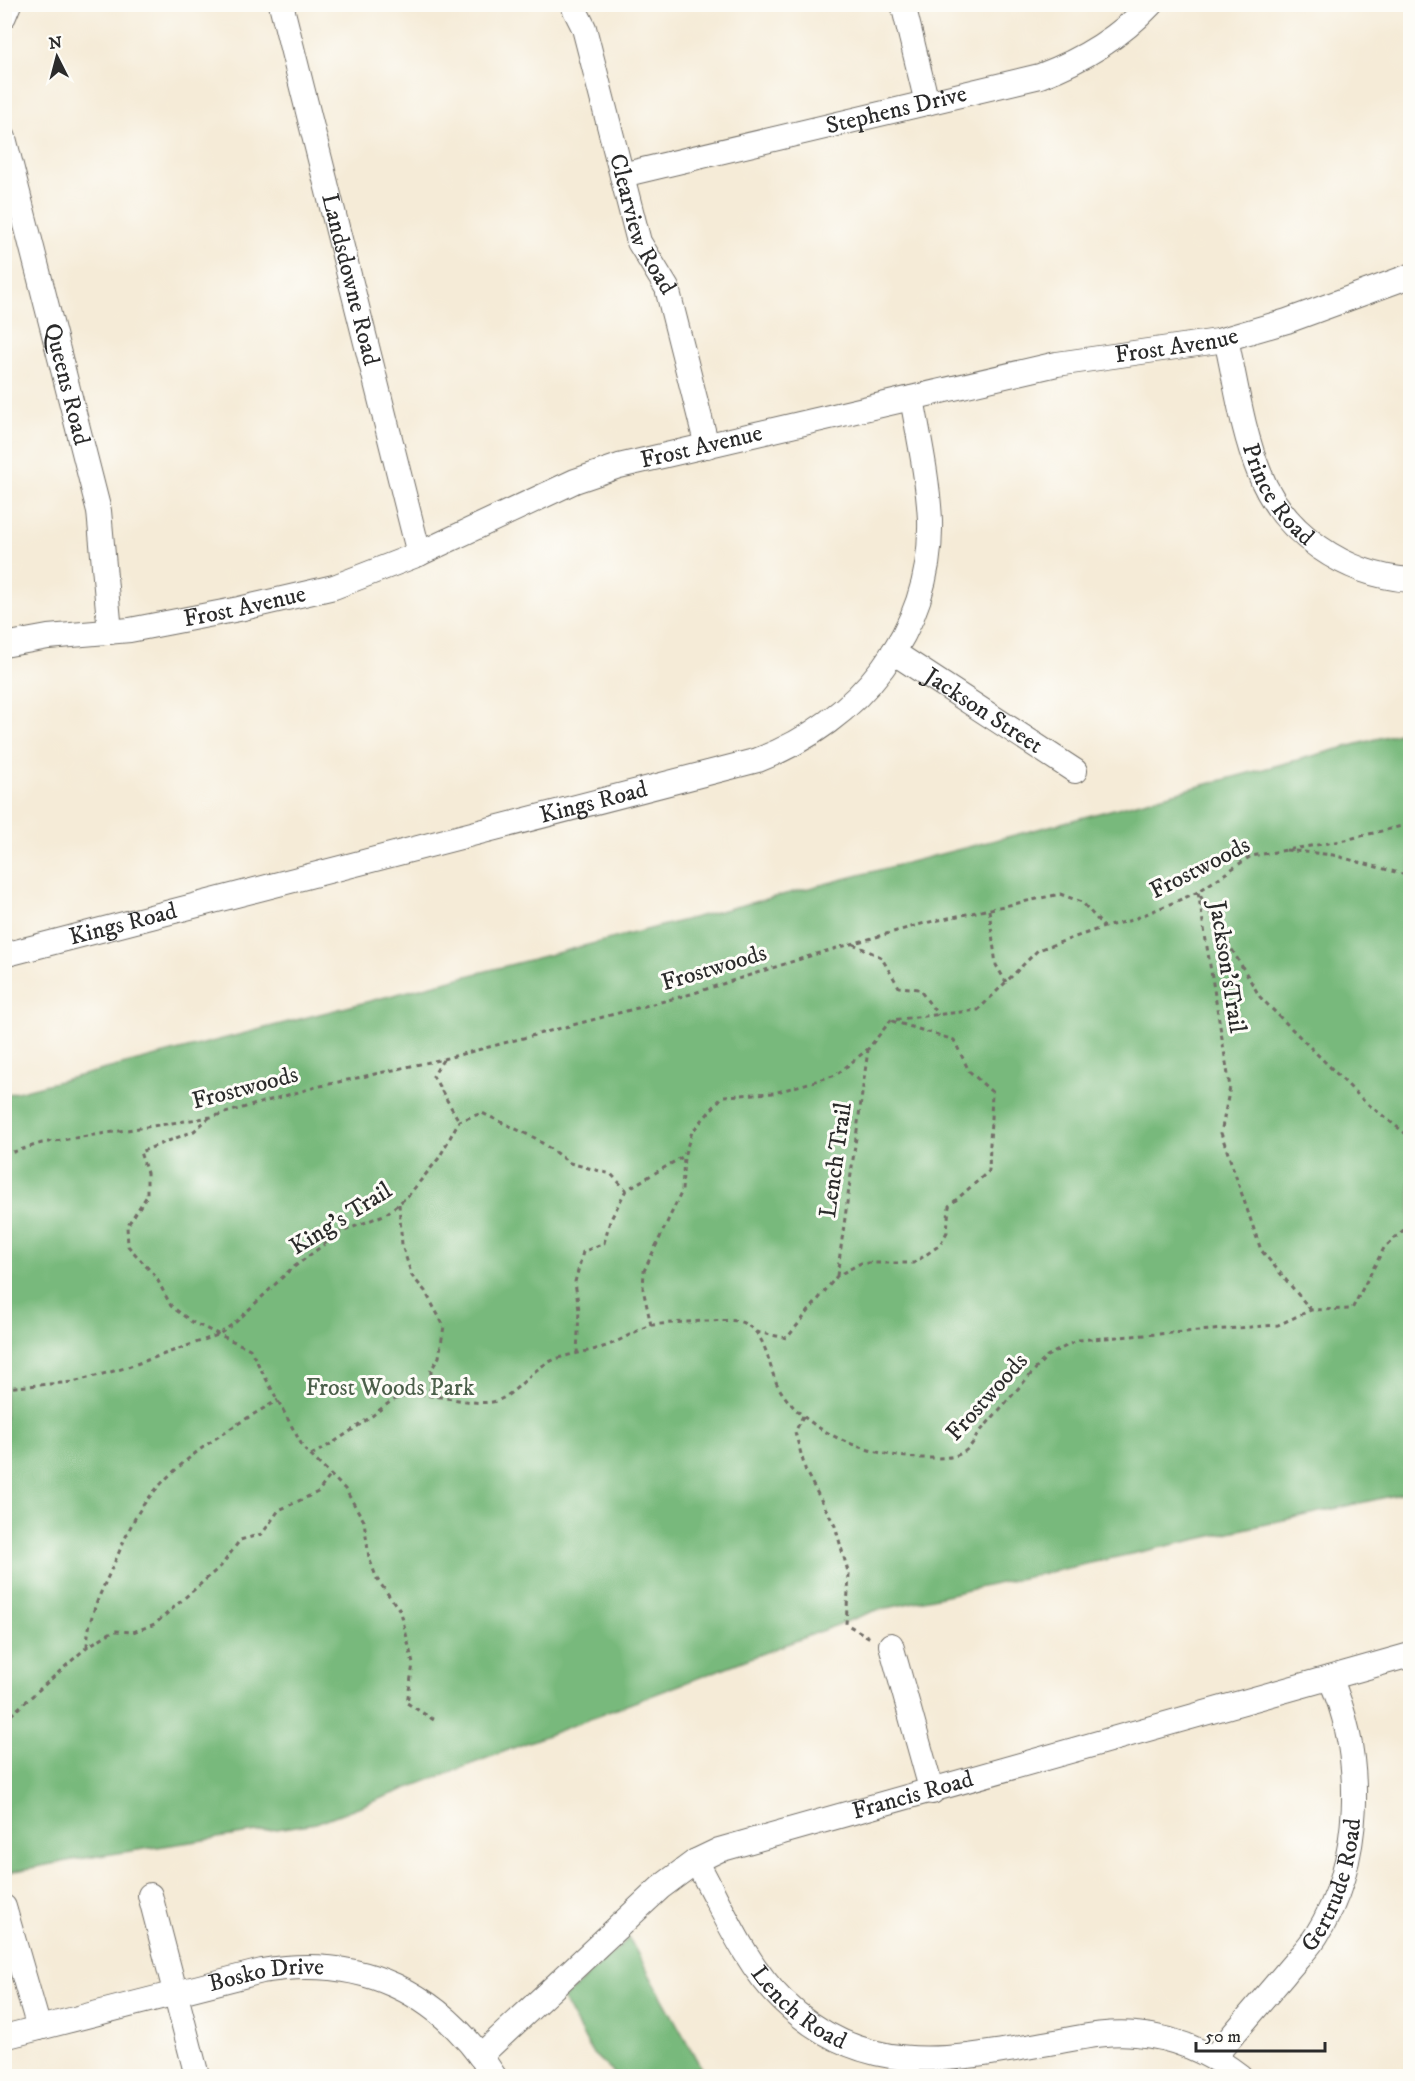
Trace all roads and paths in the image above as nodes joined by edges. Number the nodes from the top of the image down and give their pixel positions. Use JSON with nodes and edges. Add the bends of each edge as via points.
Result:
{"nodes":[{"id":1,"x":9,"y":4,"type":"edge"},
{"id":2,"x":281,"y":4,"type":"edge"},
{"id":3,"x":572,"y":4,"type":"edge"},
{"id":4,"x":903,"y":4,"type":"edge"},
{"id":5,"x":1151,"y":4,"type":"edge"},
{"id":6,"x":4,"y":16,"type":"edge"},
{"id":7,"x":927,"y":104,"type":"junction"},
{"id":8,"x":4,"y":138,"type":"edge"},
{"id":9,"x":622,"y":175,"type":"junction"},
{"id":10,"x":1410,"y":276,"type":"edge"},
{"id":11,"x":1226,"y":339,"type":"junction"},
{"id":12,"x":912,"y":398,"type":"junction"},
{"id":13,"x":707,"y":446,"type":"junction"},
{"id":14,"x":419,"y":554,"type":"junction"},
{"id":15,"x":1410,"y":580,"type":"edge"},
{"id":16,"x":110,"y":632,"type":"junction"},
{"id":17,"x":4,"y":645,"type":"edge"},
{"id":18,"x":893,"y":652,"type":"junction"},
{"id":19,"x":1075,"y":771,"type":"dead end"},
{"id":20,"x":1410,"y":824,"type":"edge"},
{"id":21,"x":1282,"y":849,"type":"junction"},
{"id":22,"x":1410,"y":876,"type":"edge"},
{"id":23,"x":1198,"y":892,"type":"junction"},
{"id":24,"x":989,"y":909,"type":"junction"},
{"id":25,"x":1104,"y":927,"type":"junction"},
{"id":26,"x":851,"y":944,"type":"junction"},
{"id":27,"x":4,"y":955,"type":"edge"},
{"id":28,"x":1006,"y":982,"type":"junction"},
{"id":29,"x":938,"y":1015,"type":"junction"},
{"id":30,"x":891,"y":1020,"type":"junction"},
{"id":31,"x":868,"y":1049,"type":"junction"},
{"id":32,"x":443,"y":1059,"type":"junction"},
{"id":33,"x":211,"y":1117,"type":"junction"},
{"id":34,"x":459,"y":1121,"type":"junction"},
{"id":35,"x":1410,"y":1137,"type":"edge"},
{"id":36,"x":4,"y":1155,"type":"edge"},
{"id":37,"x":684,"y":1156,"type":"junction"},
{"id":38,"x":626,"y":1190,"type":"junction"},
{"id":39,"x":399,"y":1204,"type":"junction"},
{"id":40,"x":1410,"y":1224,"type":"edge"},
{"id":41,"x":837,"y":1276,"type":"junction"},
{"id":42,"x":1311,"y":1310,"type":"junction"},
{"id":43,"x":651,"y":1325,"type":"junction"},
{"id":44,"x":756,"y":1332,"type":"junction"},
{"id":45,"x":218,"y":1335,"type":"junction"},
{"id":46,"x":577,"y":1354,"type":"junction"},
{"id":47,"x":4,"y":1388,"type":"edge"},
{"id":48,"x":430,"y":1396,"type":"junction"},
{"id":49,"x":278,"y":1401,"type":"junction"},
{"id":50,"x":803,"y":1416,"type":"junction"},
{"id":51,"x":311,"y":1455,"type":"junction"},
{"id":52,"x":331,"y":1475,"type":"junction"},
{"id":53,"x":891,"y":1646,"type":"joint"},
{"id":54,"x":87,"y":1647,"type":"junction"},
{"id":55,"x":1410,"y":1655,"type":"edge"},
{"id":56,"x":1330,"y":1678,"type":"junction"},
{"id":57,"x":434,"y":1720,"type":"dead end"},
{"id":58,"x":4,"y":1721,"type":"edge"},
{"id":59,"x":4,"y":1785,"type":"edge"},
{"id":60,"x":932,"y":1792,"type":"junction"},
{"id":61,"x":4,"y":1842,"type":"edge"},
{"id":62,"x":696,"y":1861,"type":"junction"},
{"id":63,"x":150,"y":1895,"type":"dead end"},
{"id":64,"x":4,"y":1907,"type":"edge"},
{"id":65,"x":176,"y":1993,"type":"junction"},
{"id":66,"x":39,"y":2028,"type":"junction"},
{"id":67,"x":4,"y":2037,"type":"edge"},
{"id":68,"x":480,"y":2056,"type":"junction"},
{"id":69,"x":1214,"y":2058,"type":"junction"},
{"id":70,"x":949,"y":2068,"type":"edge"},
{"id":71,"x":197,"y":2076,"type":"edge"},
{"id":72,"x":494,"y":2076,"type":"edge"},
{"id":73,"x":1240,"y":2076,"type":"edge"}],
"edges":[{"from":1,"to":6,"type":"street"},
{"from":2,"to":14,"type":"street","name":"Landsdowne Road"},
{"from":3,"to":9,"type":"street","name":"Clearview Road","via":[[584,28]]},
{"from":4,"to":7,"type":"street"},
{"from":5,"to":7,"type":"street","name":"Stephens Drive","via":[[1110,41],[1064,67]]},
{"from":7,"to":9,"type":"street","name":"Stephens Drive"},
{"from":8,"to":16,"type":"street","name":"Queens Road","via":[[99,511]]},
{"from":9,"to":13,"type":"street","name":"Clearview Road","via":[[639,242],[667,288]]},
{"from":10,"to":11,"type":"street","name":"Frost Avenue"},
{"from":11,"to":12,"type":"street","name":"Frost Avenue","via":[[1057,364]]},
{"from":11,"to":15,"type":"street","name":"Prince Road","via":[[1253,458],[1277,506],[1302,534],[1331,556],[1364,571]]},
{"from":12,"to":13,"type":"street","name":"Frost Avenue"},
{"from":12,"to":18,"type":"street","name":"Kings Road","via":[[927,487],[928,548],[918,599]]},
{"from":13,"to":14,"type":"street","name":"Frost Avenue","via":[[619,466],[575,481]]},
{"from":14,"to":16,"type":"street","name":"Frost Avenue","via":[[334,587]]},
{"from":16,"to":17,"type":"street","name":"Frost Avenue"},
{"from":18,"to":19,"type":"street","name":"Jackson Street"},
{"from":18,"to":27,"type":"street","name":"Kings Road","via":[[866,689],[827,725],[758,760]]},
{"from":20,"to":21,"type":"path","name":"Frostwoods","via":[[1341,841]]},
{"from":21,"to":22,"type":"path","via":[[1333,855]]},
{"from":21,"to":23,"type":"path","name":"Frostwoods","via":[[1251,856]]},
{"from":23,"to":25,"type":"path","name":"Frostwoods","via":[[1132,920]]},
{"from":23,"to":35,"type":"path","name":"Jackson'sTrail","via":[[1260,997],[1364,1101]]},
{"from":23,"to":42,"type":"path","name":"Jackson'sTrail","via":[[1230,1087],[1221,1133],[1261,1250]]},
{"from":24,"to":25,"type":"path","name":"Frostwoods","via":[[1060,894],[1082,902]]},
{"from":24,"to":26,"type":"path","name":"Frostwoods"},
{"from":24,"to":28,"type":"path","via":[[996,965]]},
{"from":25,"to":28,"type":"path","via":[[1038,950]]},
{"from":26,"to":29,"type":"path","via":[[880,957],[899,987],[919,989]]},
{"from":26,"to":32,"type":"path","name":"Frostwoods","via":[[692,993]]},
{"from":28,"to":29,"type":"path","via":[[978,1010]]},
{"from":29,"to":30,"type":"path"},
{"from":30,"to":31,"type":"path"},
{"from":30,"to":41,"type":"path","via":[[954,1040],[969,1071],[992,1092],[989,1171],[949,1206],[947,1232],[940,1245],[914,1263],[861,1263]]},
{"from":31,"to":37,"type":"path","via":[[836,1076],[774,1093],[723,1096],[692,1132]]},
{"from":31,"to":41,"type":"path","name":"Lench Trail"},
{"from":32,"to":33,"type":"path","name":"Frostwoods","via":[[316,1087]]},
{"from":32,"to":34,"type":"path","via":[[433,1076]]},
{"from":33,"to":36,"type":"path","name":"Frostwoods","via":[[42,1143]]},
{"from":33,"to":45,"type":"path","via":[[194,1131],[140,1152],[147,1173],[147,1196],[127,1226],[128,1246],[156,1277],[171,1306]]},
{"from":34,"to":38,"type":"path","via":[[482,1113],[535,1138],[570,1163],[610,1174]]},
{"from":34,"to":39,"type":"path","name":"King's Trail","via":[[440,1158]]},
{"from":37,"to":38,"type":"path"},
{"from":37,"to":43,"type":"path","via":[[682,1191],[644,1271],[643,1289]]},
{"from":38,"to":46,"type":"path","via":[[604,1243],[584,1252],[575,1282],[579,1310]]},
{"from":39,"to":45,"type":"path","name":"King's Trail","via":[[386,1214],[339,1233],[290,1270]]},
{"from":39,"to":48,"type":"path","via":[[402,1245],[412,1276],[444,1326],[439,1357],[431,1370]]},
{"from":40,"to":42,"type":"path","name":"Frostwoods","via":[[1384,1248],[1352,1309]]},
{"from":41,"to":44,"type":"path","via":[[787,1338]]},
{"from":42,"to":50,"type":"path","name":"Frostwoods","via":[[1278,1325],[1078,1341],[1047,1356],[977,1436],[972,1447],[956,1458],[904,1458],[860,1447]]},
{"from":43,"to":44,"type":"path","via":[[738,1321]]},
{"from":43,"to":46,"type":"path","via":[[605,1347]]},
{"from":44,"to":50,"type":"path","name":"Frostwoods","via":[[779,1387]]},
{"from":45,"to":47,"type":"path","name":"King's Trail","via":[[73,1382]]},
{"from":45,"to":49,"type":"path","via":[[250,1349]]},
{"from":46,"to":48,"type":"path","via":[[548,1362],[510,1394],[492,1402]]},
{"from":48,"to":51,"type":"path","via":[[398,1398]]},
{"from":49,"to":51,"type":"path"},
{"from":49,"to":54,"type":"path","via":[[201,1450],[146,1500],[88,1624]]},
{"from":50,"to":53,"type":"path","via":[[795,1432],[806,1472],[834,1526],[849,1575],[846,1624]]},
{"from":51,"to":52,"type":"path"},
{"from":52,"to":54,"type":"path","via":[[318,1492],[279,1510],[262,1534],[240,1540],[221,1566],[155,1624],[133,1632],[113,1631]]},
{"from":52,"to":57,"type":"path","via":[[345,1489],[364,1521],[369,1558],[377,1579],[401,1612],[413,1664],[407,1702]]},
{"from":53,"to":60,"type":"street"},
{"from":54,"to":58,"type":"path"},
{"from":55,"to":56,"type":"street","name":"Francis Road"},
{"from":56,"to":60,"type":"street","name":"Francis Road"},
{"from":56,"to":69,"type":"street","name":"Gertrude Road","via":[[1348,1729],[1354,1790],[1353,1821],[1340,1881],[1316,1937]]},
{"from":59,"to":61,"type":"path","via":[[8,1816]]},
{"from":60,"to":62,"type":"street","name":"Francis Road","via":[[740,1842]]},
{"from":62,"to":68,"type":"street","name":"Francis Road","via":[[661,1887]]},
{"from":62,"to":70,"type":"street","name":"Lench Road","via":[[756,1968],[797,2013],[832,2038],[872,2054]]},
{"from":63,"to":65,"type":"street"},
{"from":64,"to":66,"type":"street"},
{"from":65,"to":66,"type":"street","name":"Bosko Drive"},
{"from":65,"to":68,"type":"street","name":"Bosko Drive","via":[[284,1967],[350,1970],[392,1983],[431,2006],[464,2035]]},
{"from":65,"to":71,"type":"street"},
{"from":66,"to":67,"type":"street","name":"Bosko Drive"},
{"from":68,"to":72,"type":"street","name":"Bosko Drive"},
{"from":69,"to":70,"type":"street","name":"Lench Road","via":[[1172,2040],[1115,2033]]},
{"from":69,"to":73,"type":"street","name":"Lench Road"}]}
